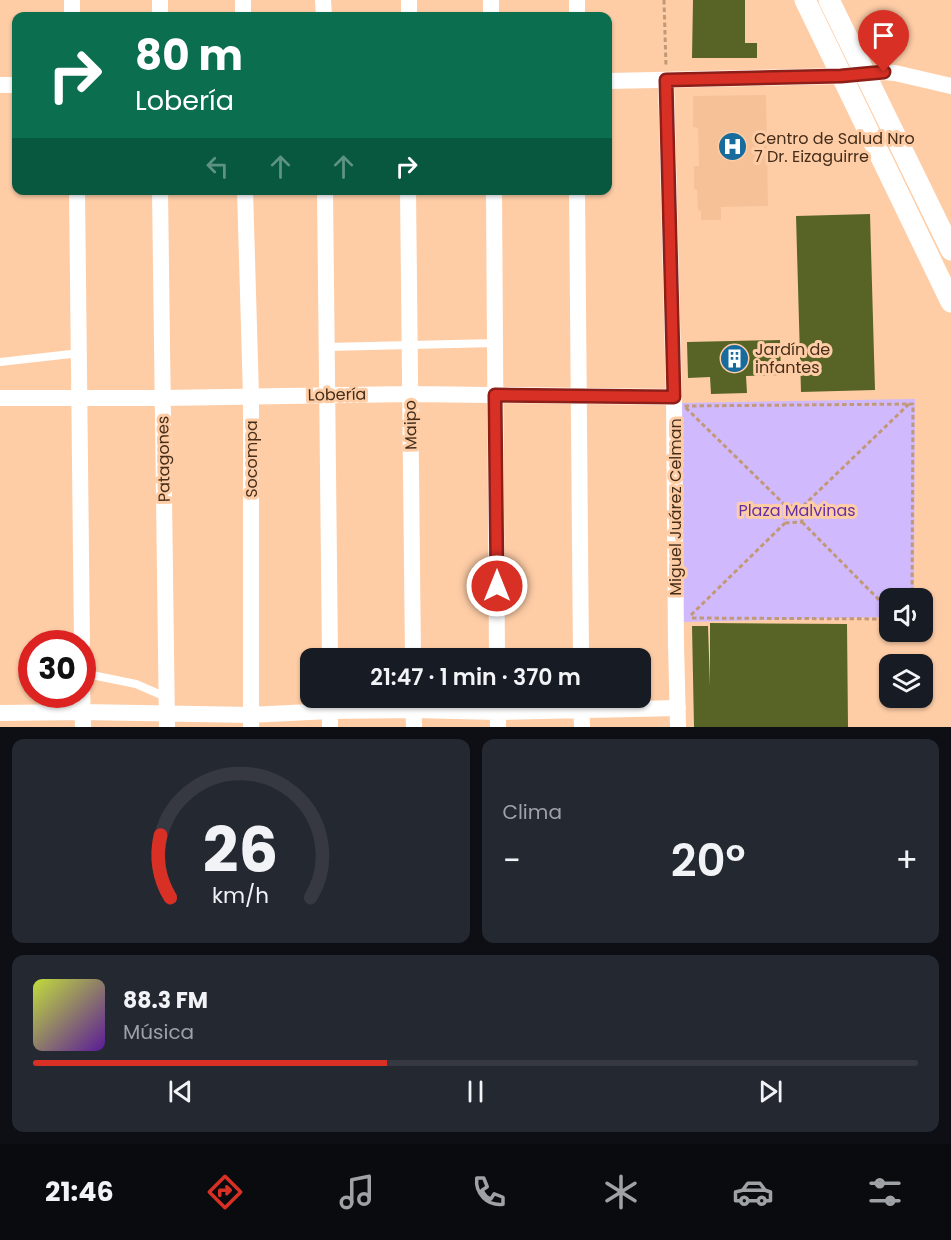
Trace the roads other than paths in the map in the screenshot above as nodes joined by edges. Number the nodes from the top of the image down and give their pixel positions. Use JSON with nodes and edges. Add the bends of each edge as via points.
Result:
{"nodes":[{"id":1,"x":805,"y":0,"type":"edge"},
{"id":2,"x":829,"y":0,"type":"edge"},
{"id":3,"x":865,"y":73,"type":"junction"},
{"id":4,"x":841,"y":76,"type":"junction"},
{"id":5,"x":666,"y":80,"type":"junction"},
{"id":6,"x":612,"y":81,"type":"edge"},
{"id":7,"x":951,"y":87,"type":"edge"},
{"id":8,"x":77,"y":195,"type":"edge"},
{"id":9,"x":160,"y":195,"type":"edge"},
{"id":10,"x":245,"y":195,"type":"edge"},
{"id":11,"x":326,"y":195,"type":"edge"},
{"id":12,"x":408,"y":195,"type":"edge"},
{"id":13,"x":494,"y":195,"type":"edge"},
{"id":14,"x":577,"y":195,"type":"edge"},
{"id":15,"x":951,"y":250,"type":"edge"},
{"id":16,"x":951,"y":302,"type":"edge"},
{"id":17,"x":496,"y":343,"type":"junction"},
{"id":18,"x":409,"y":345,"type":"junction"},
{"id":19,"x":327,"y":347,"type":"junction"},
{"id":20,"x":80,"y":353,"type":"junction"},
{"id":21,"x":0,"y":362,"type":"edge"},
{"id":22,"x":327,"y":394,"type":"junction"},
{"id":23,"x":410,"y":394,"type":"junction"},
{"id":24,"x":495,"y":395,"type":"junction"},
{"id":25,"x":580,"y":395,"type":"junction"},
{"id":26,"x":251,"y":396,"type":"junction"},
{"id":27,"x":0,"y":398,"type":"edge"},
{"id":28,"x":81,"y":398,"type":"junction"},
{"id":29,"x":163,"y":398,"type":"junction"},
{"id":30,"x":679,"y":403,"type":"junction"},
{"id":31,"x":82,"y":630,"type":"edge"},
{"id":32,"x":330,"y":648,"type":"edge"},
{"id":33,"x":413,"y":648,"type":"edge"},
{"id":34,"x":497,"y":648,"type":"edge"},
{"id":35,"x":581,"y":648,"type":"edge"},
{"id":36,"x":96,"y":676,"type":"edge"},
{"id":37,"x":651,"y":707,"type":"edge"},
{"id":38,"x":540,"y":708,"type":"edge"},
{"id":39,"x":581,"y":708,"type":"edge"},
{"id":40,"x":678,"y":708,"type":"junction"},
{"id":41,"x":167,"y":712,"type":"edge"},
{"id":42,"x":330,"y":712,"type":"edge"},
{"id":43,"x":414,"y":712,"type":"edge"},
{"id":44,"x":498,"y":712,"type":"edge"},
{"id":45,"x":0,"y":713,"type":"edge"},
{"id":46,"x":83,"y":719,"type":"edge"},
{"id":47,"x":251,"y":721,"type":"edge"},
{"id":48,"x":582,"y":727,"type":"edge"},
{"id":49,"x":678,"y":727,"type":"edge"}],
"edges":[{"from":1,"to":4,"type":"street"},
{"from":2,"to":3,"type":"street"},
{"from":3,"to":4,"type":"street"},
{"from":3,"to":7,"type":"street","via":[[895,73]]},
{"from":3,"to":15,"type":"street"},
{"from":4,"to":5,"type":"street"},
{"from":4,"to":16,"type":"street"},
{"from":5,"to":6,"type":"street"},
{"from":5,"to":30,"type":"street","name":"Miguel Juárez Celman"},
{"from":8,"to":20,"type":"street"},
{"from":9,"to":29,"type":"street","name":"Patagones"},
{"from":10,"to":26,"type":"street","name":"Socompa"},
{"from":11,"to":19,"type":"street"},
{"from":12,"to":18,"type":"street","name":"Maipo"},
{"from":13,"to":17,"type":"street"},
{"from":14,"to":25,"type":"street"},
{"from":17,"to":18,"type":"lane"},
{"from":17,"to":24,"type":"street"},
{"from":18,"to":19,"type":"lane"},
{"from":18,"to":23,"type":"street","name":"Maipo"},
{"from":19,"to":22,"type":"street"},
{"from":20,"to":21,"type":"lane"},
{"from":20,"to":28,"type":"street"},
{"from":22,"to":23,"type":"street","name":"Lobería"},
{"from":22,"to":26,"type":"street","name":"Lobería"},
{"from":22,"to":32,"type":"street"},
{"from":23,"to":24,"type":"street","name":"Lobería"},
{"from":23,"to":33,"type":"street","name":"Maipo"},
{"from":24,"to":25,"type":"street","name":"Lobería"},
{"from":24,"to":34,"type":"street"},
{"from":25,"to":30,"type":"street","name":"Lobería"},
{"from":25,"to":35,"type":"street"},
{"from":26,"to":29,"type":"street","name":"Lobería"},
{"from":26,"to":47,"type":"street","name":"Socompa"},
{"from":27,"to":28,"type":"street","name":"Lobería"},
{"from":28,"to":29,"type":"street","name":"Lobería"},
{"from":28,"to":31,"type":"street"},
{"from":29,"to":41,"type":"street","name":"Patagones"},
{"from":30,"to":40,"type":"street","name":"Miguel Juárez Celman"},
{"from":36,"to":41,"type":"lane","via":[[136,684]]},
{"from":37,"to":40,"type":"street"},
{"from":38,"to":44,"type":"street"},
{"from":39,"to":48,"type":"street"},
{"from":40,"to":49,"type":"street","name":"Miguel Juárez Celman"},
{"from":41,"to":46,"type":"street"},
{"from":41,"to":47,"type":"street"},
{"from":42,"to":43,"type":"street"},
{"from":42,"to":47,"type":"street"},
{"from":43,"to":44,"type":"street"},
{"from":45,"to":46,"type":"street"}]}
